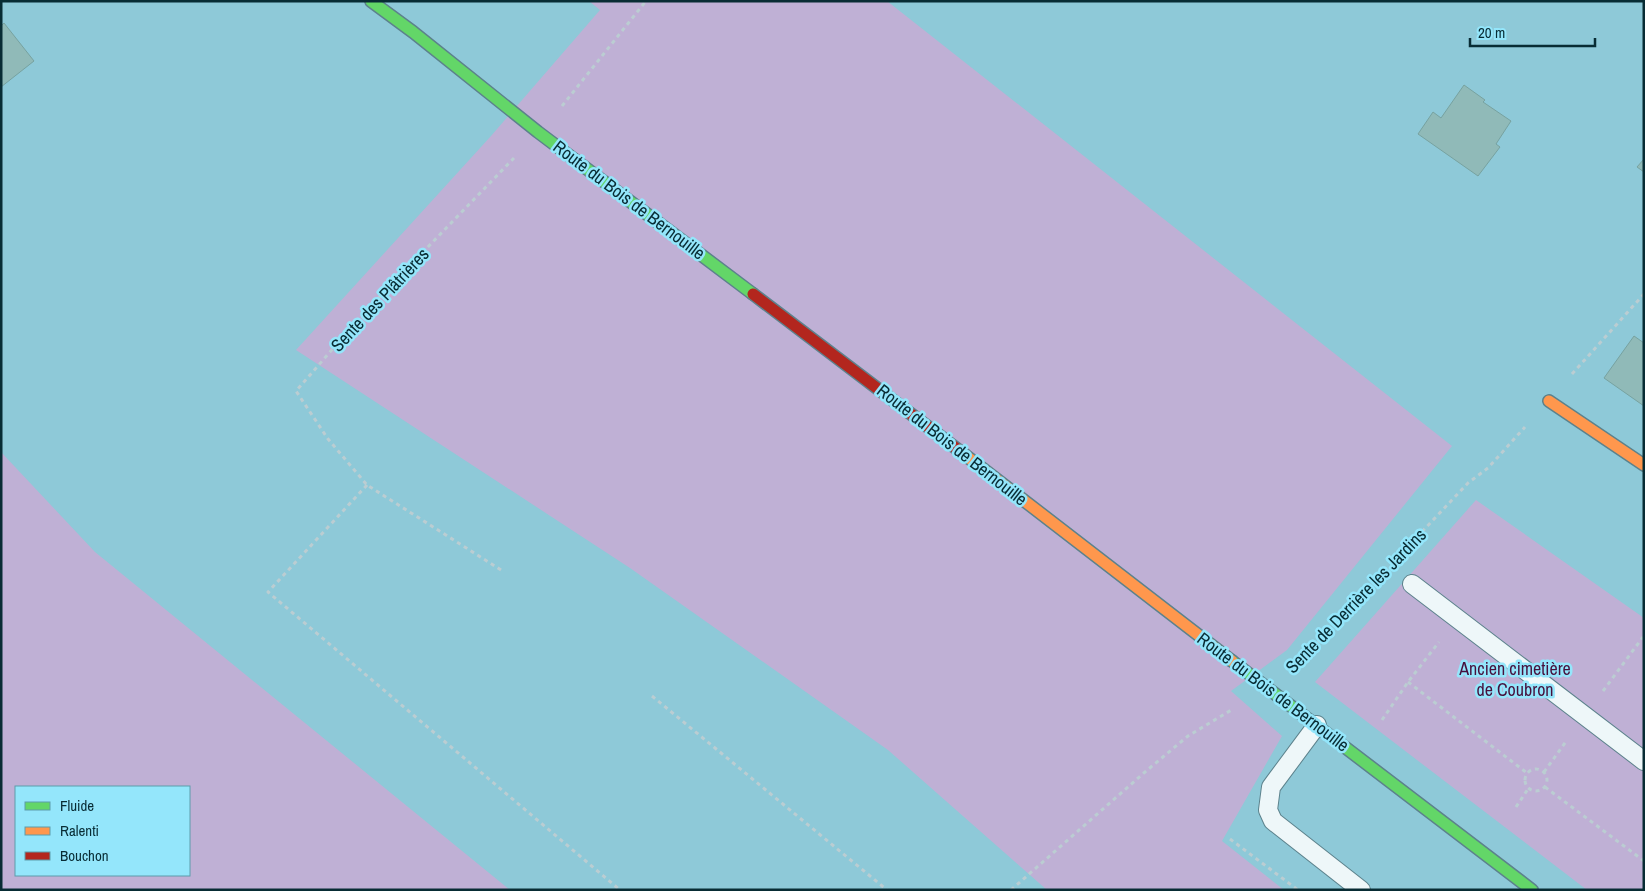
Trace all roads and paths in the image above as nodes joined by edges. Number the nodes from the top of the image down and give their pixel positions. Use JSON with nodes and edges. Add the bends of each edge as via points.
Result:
{"nodes":[{"id":1,"x":371,"y":1,"type":"edge"},
{"id":2,"x":646,"y":1,"type":"edge"},
{"id":3,"x":538,"y":132,"type":"junction"},
{"id":4,"x":1644,"y":294,"type":"edge"},
{"id":5,"x":1549,"y":401,"type":"junction"},
{"id":6,"x":1644,"y":465,"type":"edge"},
{"id":7,"x":367,"y":485,"type":"junction"},
{"id":8,"x":1395,"y":560,"type":"dead end"},
{"id":9,"x":1388,"y":568,"type":"dead end"},
{"id":10,"x":501,"y":570,"type":"dead end"},
{"id":11,"x":1412,"y":584,"type":"dead end"},
{"id":12,"x":1458,"y":618,"type":"junction"},
{"id":13,"x":1643,"y":637,"type":"edge"},
{"id":14,"x":1408,"y":682,"type":"junction"},
{"id":15,"x":1269,"y":690,"type":"junction"},
{"id":16,"x":652,"y":696,"type":"dead end"},
{"id":17,"x":1585,"y":716,"type":"junction"},
{"id":18,"x":1382,"y":720,"type":"dead end"},
{"id":19,"x":1318,"y":725,"type":"junction"},
{"id":20,"x":1644,"y":761,"type":"edge"},
{"id":21,"x":1544,"y":772,"type":"junction"},
{"id":22,"x":1527,"y":773,"type":"junction"},
{"id":23,"x":1545,"y":786,"type":"junction"},
{"id":24,"x":1528,"y":789,"type":"junction"},
{"id":25,"x":1516,"y":807,"type":"dead end"},
{"id":26,"x":1230,"y":839,"type":"dead end"},
{"id":27,"x":1644,"y":860,"type":"edge"},
{"id":28,"x":620,"y":890,"type":"edge"},
{"id":29,"x":888,"y":890,"type":"edge"},
{"id":30,"x":1012,"y":890,"type":"edge"},
{"id":31,"x":1298,"y":890,"type":"edge"},
{"id":32,"x":1360,"y":890,"type":"edge"},
{"id":33,"x":1532,"y":890,"type":"edge"}],
"edges":[{"from":1,"to":3,"type":"street","name":"Route du Bois de Bernouille"},
{"from":2,"to":3,"type":"path","name":"Sente des Plâtrières"},
{"from":3,"to":7,"type":"path","name":"Sente des Plâtrières","via":[[364,313],[296,391],[328,440]]},
{"from":3,"to":15,"type":"street","name":"Route du Bois de Bernouille","via":[[837,357]]},
{"from":4,"to":5,"type":"path","name":"Sente de Derrière les Jardins"},
{"from":5,"to":6,"type":"street"},
{"from":5,"to":8,"type":"path","name":"Sente de Derrière les Jardins","via":[[1488,468],[1468,483]]},
{"from":7,"to":10,"type":"path","name":"Sente des Plâtrières"},
{"from":7,"to":28,"type":"path","via":[[268,592]]},
{"from":9,"to":15,"type":"path","name":"Sente de Derrière les Jardins"},
{"from":11,"to":12,"type":"lane"},
{"from":12,"to":14,"type":"path"},
{"from":12,"to":17,"type":"lane"},
{"from":13,"to":17,"type":"path"},
{"from":14,"to":18,"type":"path"},
{"from":14,"to":22,"type":"path"},
{"from":15,"to":19,"type":"street","name":"Route du Bois de Bernouille"},
{"from":15,"to":30,"type":"path","name":"Sente de Derrière les Jardins","via":[[1188,736]]},
{"from":16,"to":29,"type":"path"},
{"from":17,"to":20,"type":"lane"},
{"from":17,"to":21,"type":"path"},
{"from":19,"to":32,"type":"lane","via":[[1271,787],[1268,810],[1274,820]]},
{"from":19,"to":33,"type":"street","name":"Route du Bois de Bernouille"},
{"from":21,"to":22,"type":"path","via":[[1535,769]]},
{"from":21,"to":23,"type":"path","via":[[1547,776]]},
{"from":22,"to":24,"type":"path","via":[[1525,784]]},
{"from":23,"to":24,"type":"path","via":[[1540,790]]},
{"from":23,"to":27,"type":"path"},
{"from":24,"to":25,"type":"path"},
{"from":26,"to":31,"type":"path"}]}
